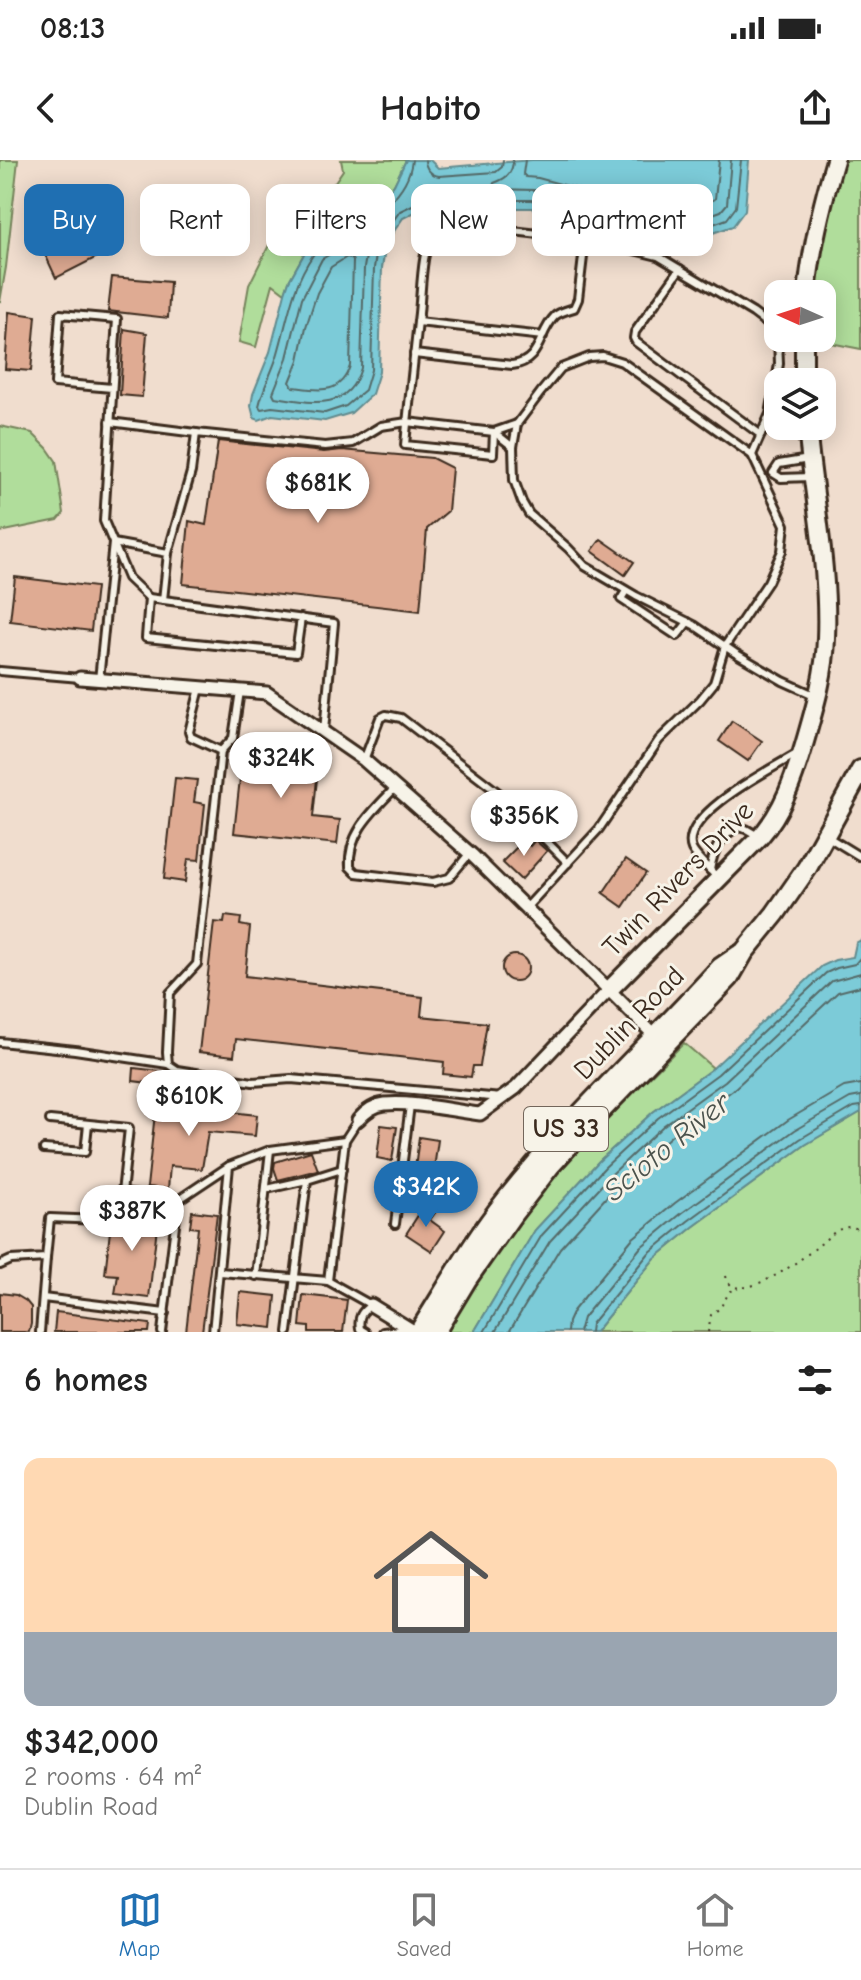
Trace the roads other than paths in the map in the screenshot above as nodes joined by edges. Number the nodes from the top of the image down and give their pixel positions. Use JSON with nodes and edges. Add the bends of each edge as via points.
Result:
{"nodes":[{"id":1,"x":835,"y":160,"type":"edge"},
{"id":2,"x":532,"y":234,"type":"edge"},
{"id":3,"x":583,"y":256,"type":"edge"},
{"id":4,"x":658,"y":256,"type":"edge"},
{"id":5,"x":680,"y":269,"type":"junction"},
{"id":6,"x":808,"y":280,"type":"edge"},
{"id":7,"x":764,"y":321,"type":"edge"},
{"id":8,"x":418,"y":322,"type":"junction"},
{"id":9,"x":543,"y":336,"type":"junction"},
{"id":10,"x":778,"y":352,"type":"edge"},
{"id":11,"x":414,"y":354,"type":"junction"},
{"id":12,"x":112,"y":388,"type":"junction"},
{"id":13,"x":110,"y":422,"type":"junction"},
{"id":14,"x":407,"y":422,"type":"junction"},
{"id":15,"x":517,"y":424,"type":"junction"},
{"id":16,"x":494,"y":432,"type":"junction"},
{"id":17,"x":196,"y":433,"type":"junction"},
{"id":18,"x":761,"y":435,"type":"junction"},
{"id":19,"x":808,"y":440,"type":"edge"},
{"id":20,"x":513,"y":447,"type":"junction"},
{"id":21,"x":752,"y":455,"type":"junction"},
{"id":22,"x":809,"y":459,"type":"junction"},
{"id":23,"x":773,"y":473,"type":"junction"},
{"id":24,"x":763,"y":477,"type":"junction"},
{"id":25,"x":811,"y":477,"type":"junction"},
{"id":26,"x":113,"y":543,"type":"junction"},
{"id":27,"x":168,"y":553,"type":"junction"},
{"id":28,"x":626,"y":591,"type":"junction"},
{"id":29,"x":149,"y":598,"type":"junction"},
{"id":30,"x":163,"y":600,"type":"junction"},
{"id":31,"x":301,"y":618,"type":"junction"},
{"id":32,"x":688,"y":622,"type":"junction"},
{"id":33,"x":725,"y":646,"type":"junction"},
{"id":34,"x":0,"y":671,"type":"edge"},
{"id":35,"x":80,"y":678,"type":"joint"},
{"id":36,"x":99,"y":680,"type":"junction"},
{"id":37,"x":200,"y":688,"type":"junction"},
{"id":38,"x":240,"y":691,"type":"junction"},
{"id":39,"x":818,"y":697,"type":"junction"},
{"id":40,"x":324,"y":731,"type":"junction"},
{"id":41,"x":802,"y":750,"type":"junction"},
{"id":42,"x":221,"y":751,"type":"junction"},
{"id":43,"x":364,"y":760,"type":"junction"},
{"id":44,"x":861,"y":770,"type":"edge"},
{"id":45,"x":395,"y":788,"type":"junction"},
{"id":46,"x":826,"y":836,"type":"junction"},
{"id":47,"x":760,"y":837,"type":"junction"},
{"id":48,"x":470,"y":853,"type":"junction"},
{"id":49,"x":859,"y":856,"type":"edge"},
{"id":50,"x":568,"y":863,"type":"junction"},
{"id":51,"x":714,"y":875,"type":"junction"},
{"id":52,"x":526,"y":908,"type":"junction"},
{"id":53,"x":744,"y":952,"type":"junction"},
{"id":54,"x":609,"y":990,"type":"junction"},
{"id":55,"x":655,"y":1036,"type":"junction"},
{"id":56,"x":0,"y":1042,"type":"edge"},
{"id":57,"x":168,"y":1064,"type":"junction"},
{"id":58,"x":503,"y":1098,"type":"junction"},
{"id":59,"x":410,"y":1105,"type":"junction"},
{"id":60,"x":50,"y":1120,"type":"dead end"},
{"id":61,"x":358,"y":1120,"type":"joint"},
{"id":62,"x":88,"y":1124,"type":"junction"},
{"id":63,"x":345,"y":1140,"type":"junction"},
{"id":64,"x":44,"y":1149,"type":"dead end"},
{"id":65,"x":270,"y":1150,"type":"junction"},
{"id":66,"x":229,"y":1166,"type":"junction"},
{"id":67,"x":342,"y":1169,"type":"junction"},
{"id":68,"x":307,"y":1180,"type":"junction"},
{"id":69,"x":267,"y":1189,"type":"junction"},
{"id":70,"x":122,"y":1193,"type":"junction"},
{"id":71,"x":178,"y":1200,"type":"junction"},
{"id":72,"x":395,"y":1224,"type":"dead end"},
{"id":73,"x":46,"y":1258,"type":"junction"},
{"id":74,"x":0,"y":1265,"type":"edge"},
{"id":75,"x":220,"y":1272,"type":"junction"},
{"id":76,"x":256,"y":1276,"type":"junction"},
{"id":77,"x":294,"y":1278,"type":"junction"},
{"id":78,"x":328,"y":1281,"type":"junction"},
{"id":79,"x":43,"y":1298,"type":"junction"},
{"id":80,"x":371,"y":1305,"type":"junction"},
{"id":81,"x":165,"y":1313,"type":"junction"},
{"id":82,"x":414,"y":1331,"type":"edge"},
{"id":83,"x":40,"y":1332,"type":"edge"},
{"id":84,"x":162,"y":1332,"type":"edge"},
{"id":85,"x":213,"y":1332,"type":"edge"},
{"id":86,"x":288,"y":1332,"type":"edge"},
{"id":87,"x":365,"y":1332,"type":"edge"},
{"id":88,"x":383,"y":1332,"type":"edge"},
{"id":89,"x":435,"y":1332,"type":"edge"}],
"edges":[{"from":1,"to":6,"type":"street"},
{"from":2,"to":8,"type":"lane","via":[[450,224],[434,227],[427,242]]},
{"from":3,"to":9,"type":"lane","via":[[574,308],[556,315]]},
{"from":4,"to":5,"type":"lane"},
{"from":5,"to":7,"type":"lane"},
{"from":5,"to":18,"type":"lane","via":[[634,338]]},
{"from":8,"to":9,"type":"lane"},
{"from":8,"to":11,"type":"lane"},
{"from":9,"to":11,"type":"lane","via":[[523,364]]},
{"from":10,"to":18,"type":"lane","via":[[770,414]]},
{"from":11,"to":14,"type":"lane"},
{"from":12,"to":12,"type":"lane","via":[[117,319],[60,314],[55,383]]},
{"from":12,"to":13,"type":"lane"},
{"from":13,"to":17,"type":"lane"},
{"from":13,"to":26,"type":"lane","via":[[104,521]]},
{"from":14,"to":16,"type":"lane"},
{"from":14,"to":16,"type":"lane","via":[[405,445],[493,454]]},
{"from":14,"to":17,"type":"lane","via":[[381,426],[353,443],[325,446]]},
{"from":15,"to":16,"type":"lane"},
{"from":15,"to":20,"type":"lane"},
{"from":15,"to":21,"type":"lane","via":[[561,368],[603,356],[622,362]]},
{"from":16,"to":20,"type":"lane"},
{"from":17,"to":27,"type":"lane"},
{"from":18,"to":21,"type":"lane"},
{"from":19,"to":22,"type":"street","name":"Twin Rivers Drive"},
{"from":20,"to":28,"type":"lane","via":[[514,480],[529,514],[585,566]]},
{"from":21,"to":24,"type":"lane"},
{"from":22,"to":23,"type":"lane","via":[[779,464]]},
{"from":22,"to":25,"type":"street","name":"Twin Rivers Drive"},
{"from":23,"to":24,"type":"lane"},
{"from":23,"to":25,"type":"lane","via":[[781,478]]},
{"from":24,"to":33,"type":"lane","via":[[785,525],[782,551]]},
{"from":25,"to":39,"type":"street","name":"Twin Rivers Drive","via":[[826,605]]},
{"from":26,"to":27,"type":"lane"},
{"from":26,"to":29,"type":"lane","via":[[128,578]]},
{"from":26,"to":36,"type":"lane"},
{"from":27,"to":30,"type":"lane"},
{"from":28,"to":32,"type":"lane"},
{"from":28,"to":32,"type":"lane","via":[[621,599],[677,636]]},
{"from":29,"to":30,"type":"lane"},
{"from":29,"to":31,"type":"lane","via":[[146,638],[296,653]]},
{"from":30,"to":31,"type":"lane"},
{"from":31,"to":40,"type":"lane","via":[[334,623]]},
{"from":32,"to":33,"type":"lane"},
{"from":33,"to":39,"type":"lane"},
{"from":33,"to":50,"type":"lane","via":[[714,683],[659,740],[599,829]]},
{"from":34,"to":35,"type":"lane"},
{"from":35,"to":36,"type":"street"},
{"from":36,"to":37,"type":"street"},
{"from":37,"to":38,"type":"street"},
{"from":37,"to":42,"type":"lane","via":[[189,732]]},
{"from":38,"to":40,"type":"street","via":[[267,693]]},
{"from":38,"to":42,"type":"lane","via":[[233,738]]},
{"from":39,"to":41,"type":"street","name":"Twin Rivers Drive"},
{"from":40,"to":43,"type":"street"},
{"from":41,"to":47,"type":"street","name":"Twin Rivers Drive","via":[[789,790]]},
{"from":41,"to":51,"type":"lane","via":[[726,795],[694,827],[692,849]]},
{"from":42,"to":57,"type":"lane","via":[[197,964],[170,993]]},
{"from":43,"to":45,"type":"street"},
{"from":43,"to":50,"type":"lane","via":[[380,718],[401,718],[500,794]]},
{"from":44,"to":46,"type":"main road","name":"Dublin Road","number":"US 33"},
{"from":45,"to":48,"type":"street"},
{"from":45,"to":48,"type":"lane","via":[[363,822],[349,856],[356,873],[433,882],[449,878]]},
{"from":46,"to":49,"type":"lane"},
{"from":46,"to":53,"type":"main road","name":"Dublin Road","number":"US 33"},
{"from":47,"to":51,"type":"street","name":"Twin Rivers Drive"},
{"from":47,"to":51,"type":"lane","via":[[737,827],[729,833],[714,849]]},
{"from":48,"to":52,"type":"street"},
{"from":50,"to":52,"type":"lane"},
{"from":51,"to":54,"type":"street","name":"Twin Rivers Drive"},
{"from":52,"to":54,"type":"street"},
{"from":53,"to":55,"type":"main road","name":"Dublin Road","number":"US 33","via":[[720,968]]},
{"from":53,"to":89,"type":"main road","name":"Dublin Road","number":"US 33","via":[[729,978],[550,1166]]},
{"from":54,"to":55,"type":"street"},
{"from":54,"to":58,"type":"street"},
{"from":55,"to":82,"type":"main road","name":"Dublin Road","number":"US 33","via":[[504,1202]]},
{"from":56,"to":57,"type":"lane"},
{"from":57,"to":58,"type":"lane","via":[[177,1070],[253,1082],[291,1079]]},
{"from":58,"to":59,"type":"street","via":[[480,1114]]},
{"from":59,"to":61,"type":"street","via":[[376,1106]]},
{"from":59,"to":72,"type":"lane"},
{"from":60,"to":62,"type":"lane"},
{"from":61,"to":63,"type":"lane"},
{"from":62,"to":64,"type":"lane","via":[[85,1152]]},
{"from":62,"to":70,"type":"lane","via":[[129,1128]]},
{"from":63,"to":65,"type":"lane"},
{"from":63,"to":67,"type":"lane"},
{"from":65,"to":66,"type":"lane"},
{"from":65,"to":69,"type":"lane"},
{"from":66,"to":71,"type":"lane"},
{"from":66,"to":75,"type":"lane"},
{"from":67,"to":68,"type":"lane"},
{"from":67,"to":78,"type":"lane"},
{"from":68,"to":69,"type":"lane"},
{"from":68,"to":77,"type":"lane"},
{"from":69,"to":76,"type":"lane"},
{"from":70,"to":71,"type":"lane"},
{"from":70,"to":73,"type":"lane","via":[[100,1220],[50,1218]]},
{"from":71,"to":81,"type":"lane"},
{"from":73,"to":74,"type":"lane"},
{"from":73,"to":79,"type":"lane"},
{"from":75,"to":76,"type":"lane"},
{"from":75,"to":85,"type":"lane"},
{"from":76,"to":77,"type":"lane"},
{"from":77,"to":78,"type":"lane"},
{"from":77,"to":86,"type":"lane"},
{"from":78,"to":80,"type":"lane"},
{"from":79,"to":81,"type":"lane"},
{"from":79,"to":83,"type":"lane"},
{"from":80,"to":82,"type":"street"},
{"from":80,"to":87,"type":"lane","via":[[359,1320]]},
{"from":81,"to":84,"type":"lane"},
{"from":82,"to":88,"type":"lane"}]}
